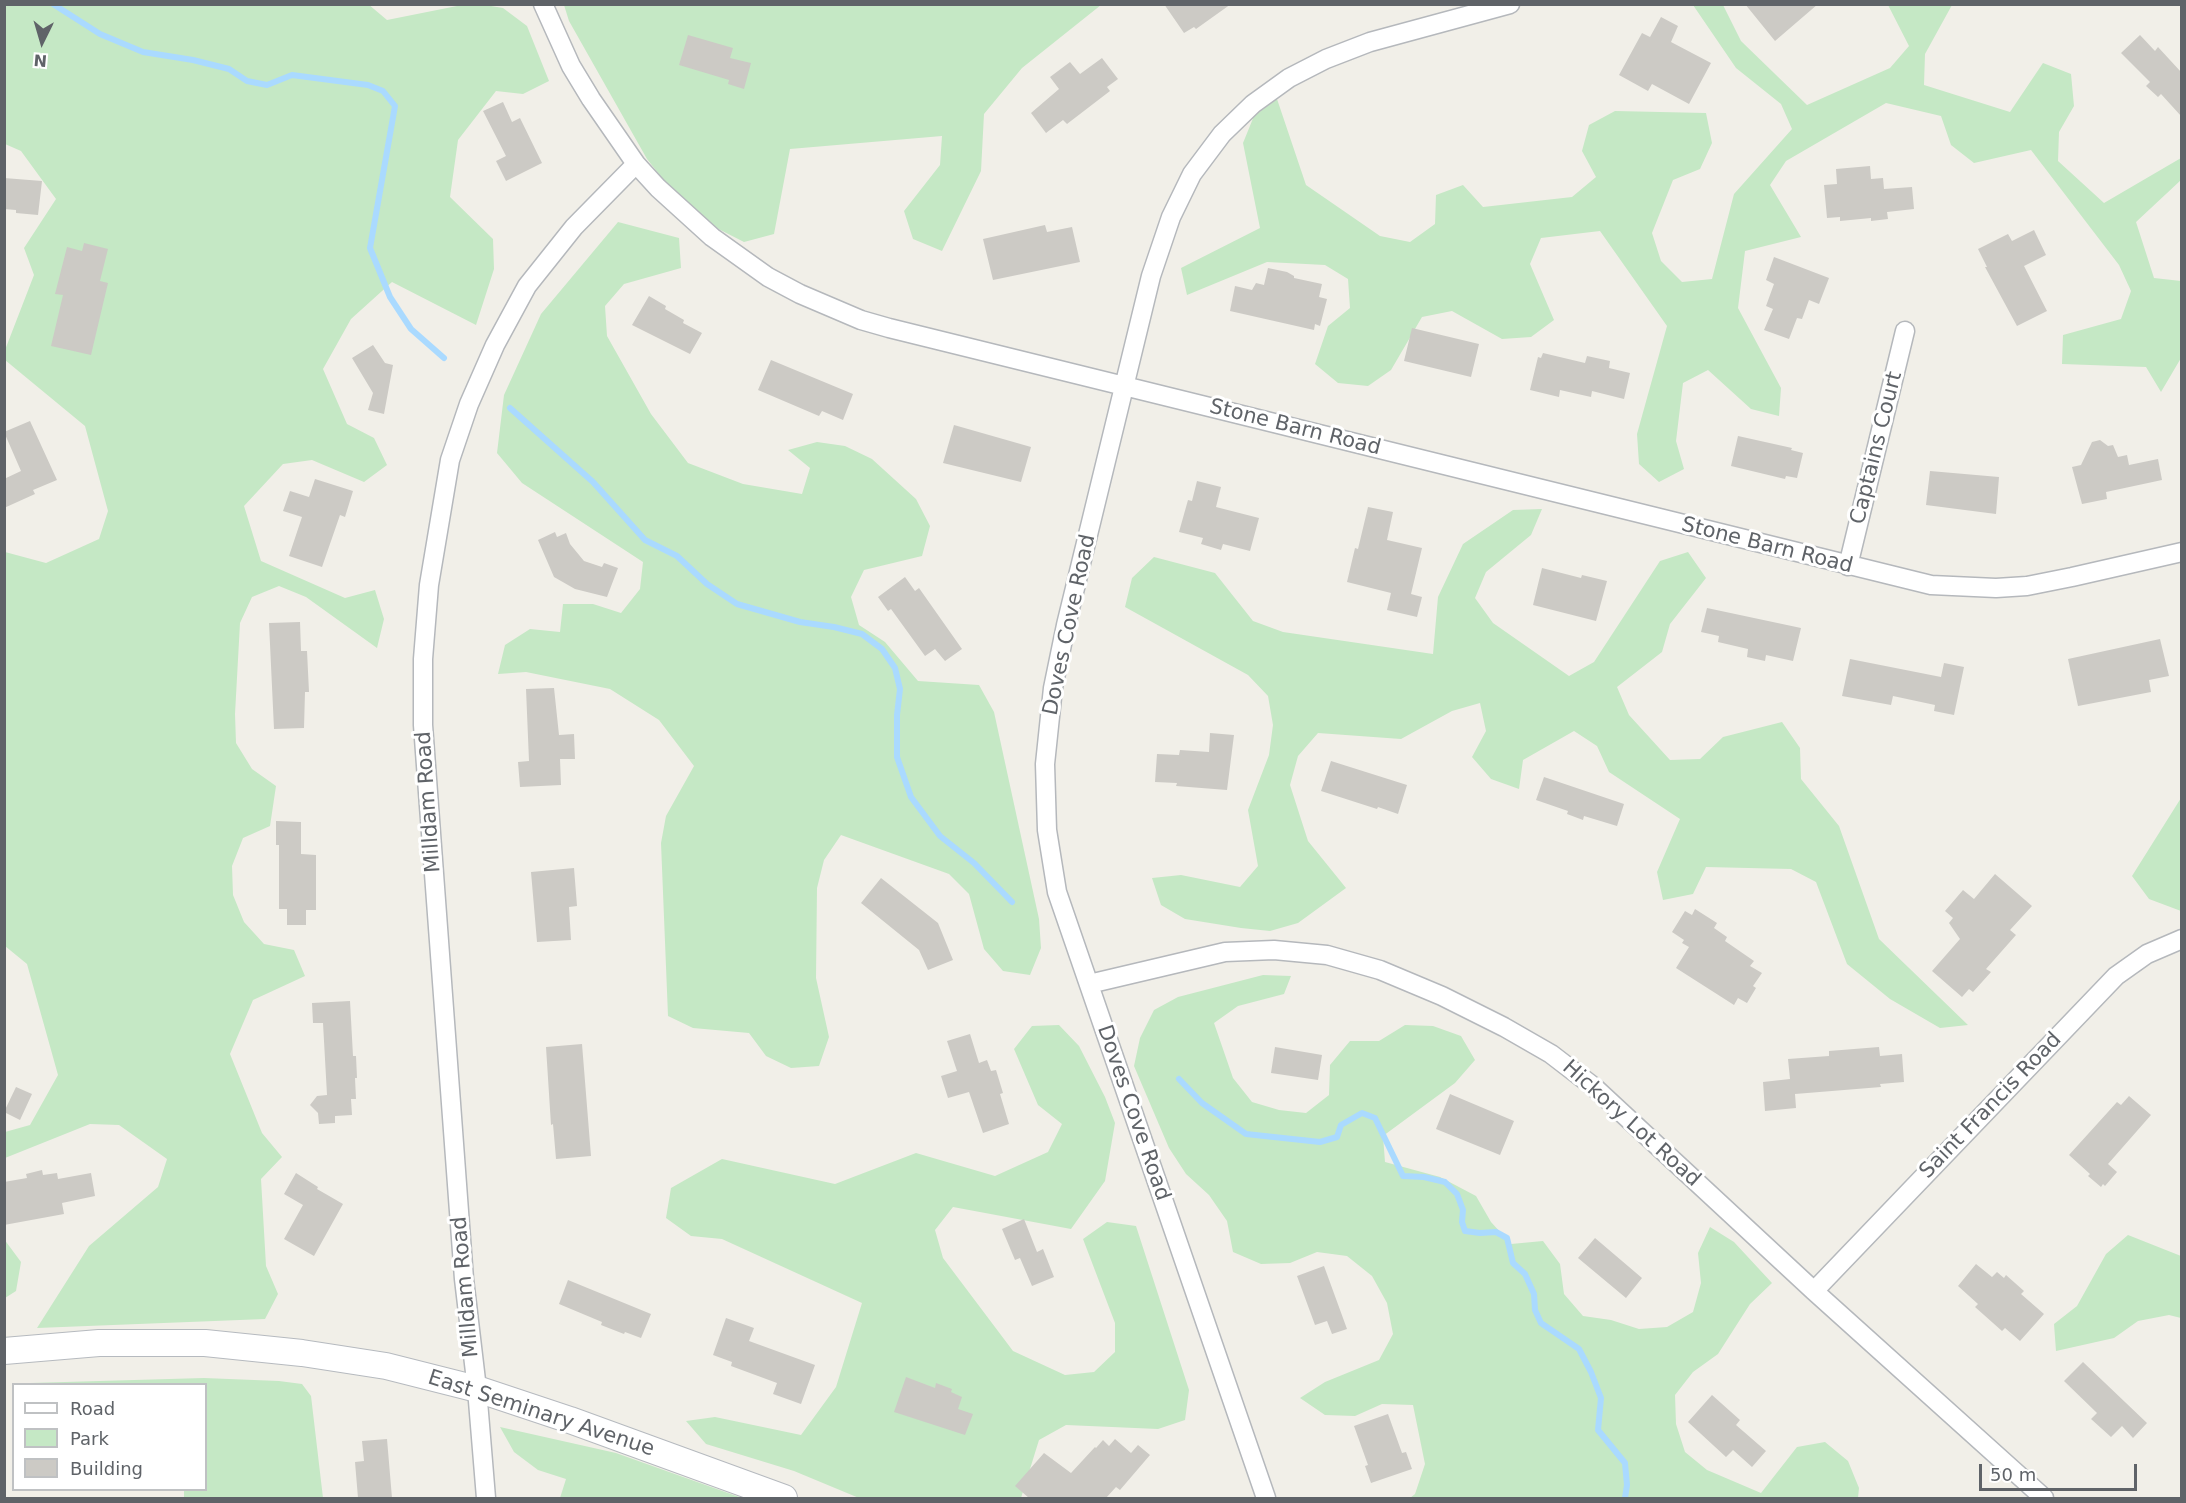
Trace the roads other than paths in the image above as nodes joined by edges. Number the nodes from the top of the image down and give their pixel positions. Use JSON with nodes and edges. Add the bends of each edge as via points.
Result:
{"nodes":[{"id":1,"x":543,"y":4,"type":"edge"},
{"id":2,"x":1510,"y":4,"type":"edge"},
{"id":3,"x":636,"y":164,"type":"junction"},
{"id":4,"x":1905,"y":331,"type":"dead end"},
{"id":5,"x":1124,"y":385,"type":"junction"},
{"id":6,"x":2181,"y":552,"type":"edge"},
{"id":7,"x":1848,"y":566,"type":"junction"},
{"id":8,"x":2181,"y":939,"type":"edge"},
{"id":9,"x":1089,"y":984,"type":"junction"},
{"id":10,"x":1814,"y":1291,"type":"junction"},
{"id":11,"x":4,"y":1351,"type":"edge"},
{"id":12,"x":477,"y":1389,"type":"junction"},
{"id":13,"x":486,"y":1498,"type":"edge"},
{"id":14,"x":784,"y":1498,"type":"edge"},
{"id":15,"x":1266,"y":1498,"type":"edge"},
{"id":16,"x":2044,"y":1498,"type":"edge"}],
"edges":[{"from":1,"to":3,"type":"street","name":"Stone Barn Road","via":[[571,66]]},
{"from":2,"to":5,"type":"street","name":"Doves Cove Road","via":[[1370,42],[1326,59],[1289,78],[1253,104],[1222,134],[1192,174],[1171,218],[1151,276]]},
{"from":3,"to":5,"type":"street","name":"Stone Barn Road","via":[[712,237],[768,277],[800,294],[889,328]]},
{"from":3,"to":12,"type":"street","name":"Milldam Road","via":[[574,227],[527,286],[495,345],[450,460],[429,585],[423,725],[464,1279]]},
{"from":4,"to":7,"type":"street","name":"Captains Court"},
{"from":5,"to":7,"type":"street","name":"Stone Barn Road"},
{"from":5,"to":9,"type":"street","name":"Doves Cove Road","via":[[1053,688],[1045,764],[1047,830],[1057,892]]},
{"from":6,"to":7,"type":"street","name":"Stone Barn Road","via":[[2072,577],[1996,588],[1931,585]]},
{"from":8,"to":10,"type":"street","name":"Saint Francis Road","via":[[2147,954],[2116,976]]},
{"from":9,"to":10,"type":"street","name":"Hickory Lot Road","via":[[1225,952],[1274,950],[1326,955],[1380,970],[1438,994],[1504,1026],[1570,1068]]},
{"from":9,"to":15,"type":"street","name":"Doves Cove Road"},
{"from":10,"to":16,"type":"street","name":"Hickory Lot Road"},
{"from":11,"to":12,"type":"street","name":"East Seminary Avenue","via":[[99,1343],[205,1343],[387,1366]]},
{"from":12,"to":13,"type":"street","name":"Milldam Road"},
{"from":12,"to":14,"type":"street","name":"East Seminary Avenue"}]}
